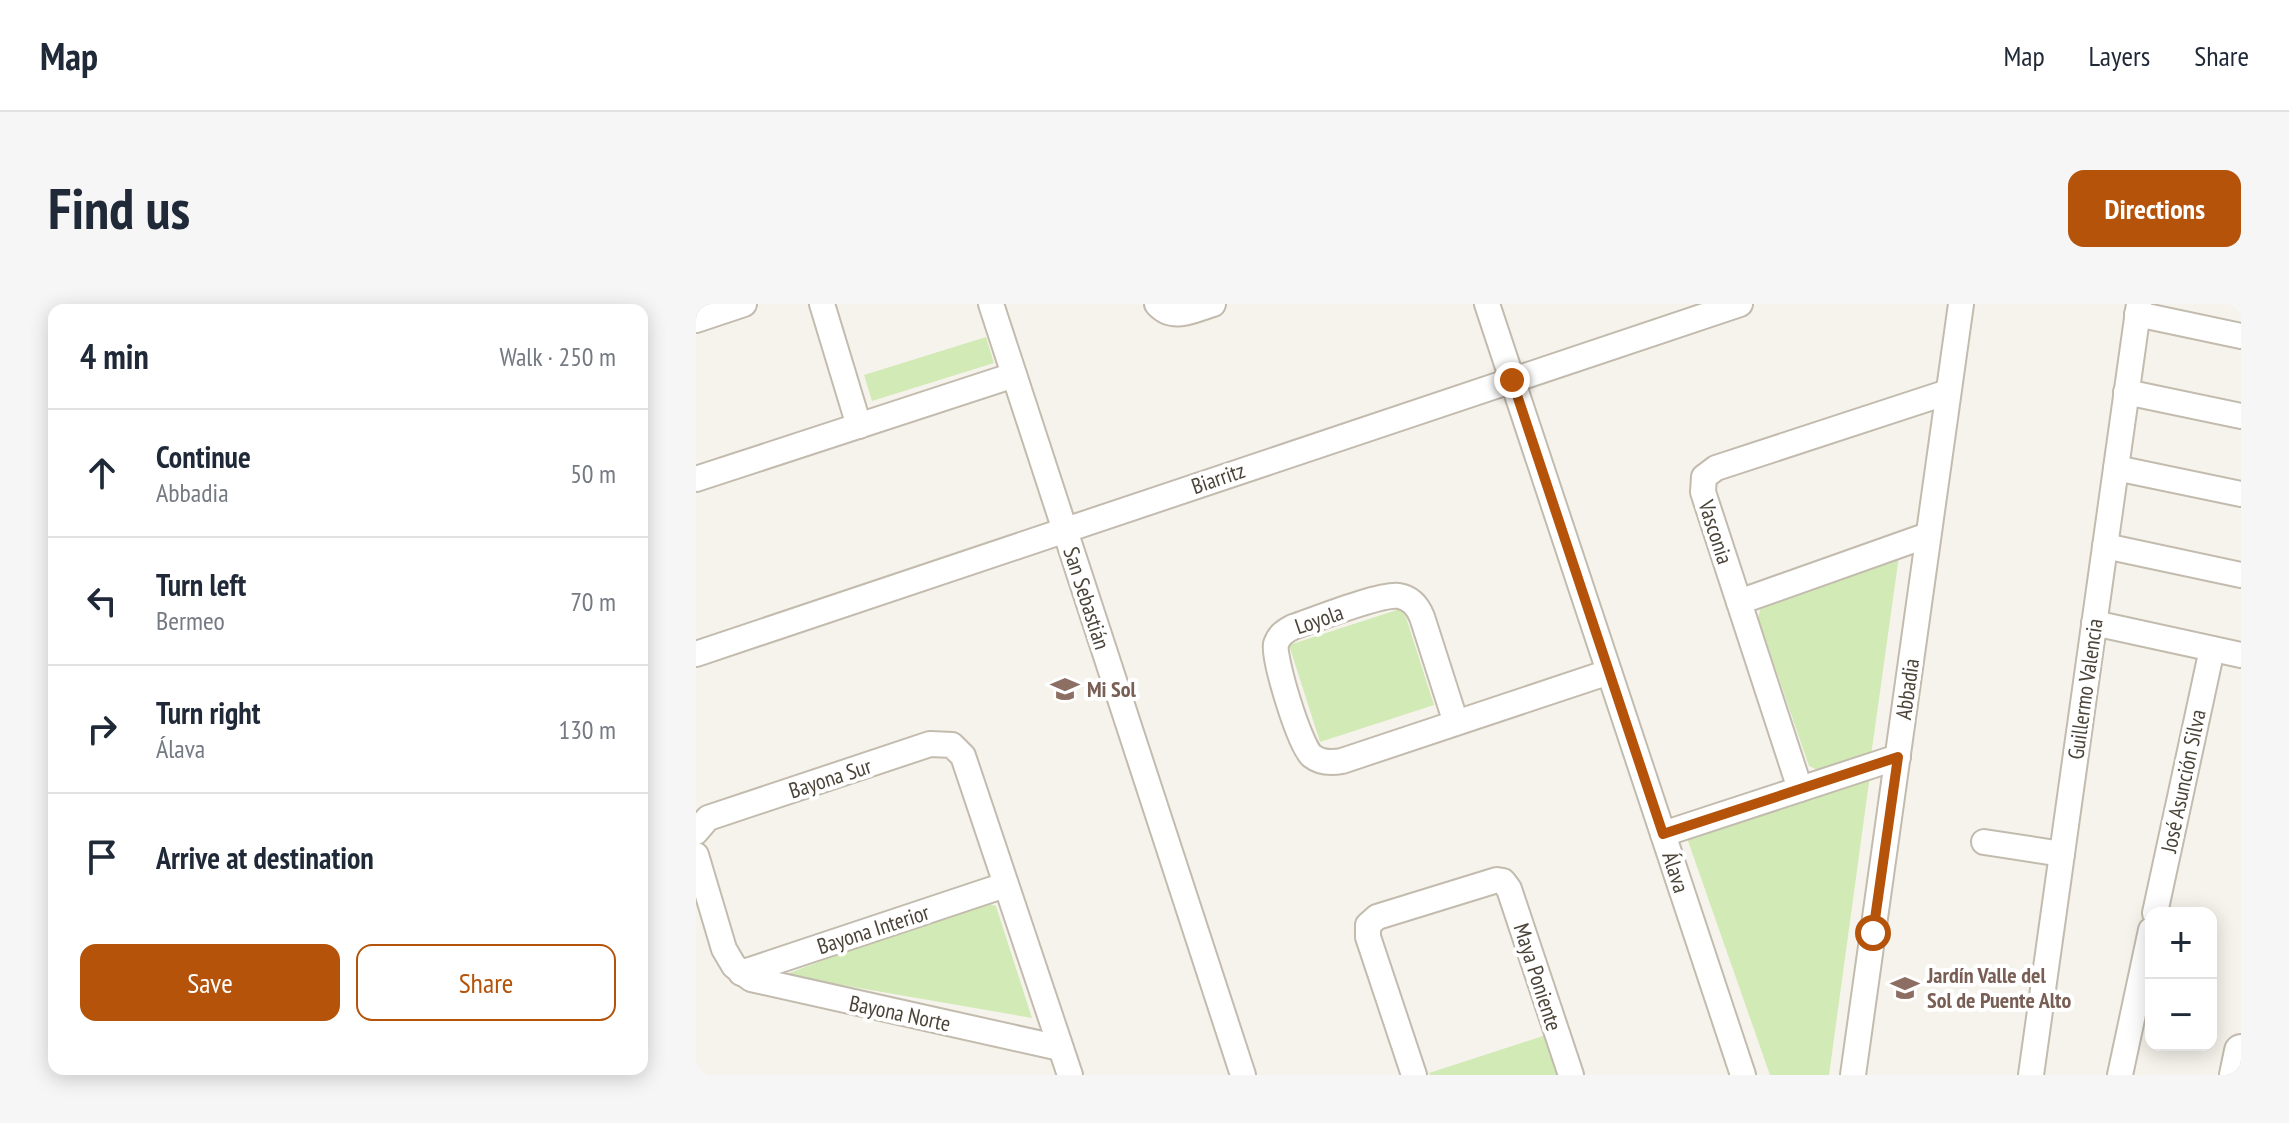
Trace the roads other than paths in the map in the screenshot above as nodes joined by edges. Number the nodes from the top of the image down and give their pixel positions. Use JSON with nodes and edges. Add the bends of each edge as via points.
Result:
{"nodes":[{"id":1,"x":744,"y":304,"type":"edge"},
{"id":2,"x":822,"y":304,"type":"edge"},
{"id":3,"x":991,"y":304,"type":"edge"},
{"id":4,"x":1213,"y":304,"type":"edge"},
{"id":5,"x":1487,"y":304,"type":"edge"},
{"id":6,"x":1740,"y":304,"type":"edge"},
{"id":7,"x":1961,"y":304,"type":"edge"},
{"id":8,"x":1161,"y":308,"type":"edge"},
{"id":9,"x":2138,"y":309,"type":"edge"},
{"id":10,"x":696,"y":320,"type":"edge"},
{"id":11,"x":2241,"y":336,"type":"edge"},
{"id":12,"x":1014,"y":375,"type":"junction"},
{"id":13,"x":1512,"y":380,"type":"junction"},
{"id":14,"x":1948,"y":392,"type":"junction"},
{"id":15,"x":2126,"y":392,"type":"junction"},
{"id":16,"x":2241,"y":416,"type":"edge"},
{"id":17,"x":859,"y":426,"type":"junction"},
{"id":18,"x":2116,"y":468,"type":"junction"},
{"id":19,"x":696,"y":479,"type":"edge"},
{"id":20,"x":2241,"y":494,"type":"edge"},
{"id":21,"x":1065,"y":530,"type":"junction"},
{"id":22,"x":1928,"y":535,"type":"junction"},
{"id":23,"x":2105,"y":546,"type":"junction"},
{"id":24,"x":2241,"y":575,"type":"edge"},
{"id":25,"x":1739,"y":602,"type":"junction"},
{"id":26,"x":2094,"y":623,"type":"junction"},
{"id":27,"x":2212,"y":649,"type":"junction"},
{"id":28,"x":696,"y":654,"type":"edge"},
{"id":29,"x":2241,"y":655,"type":"edge"},
{"id":30,"x":1609,"y":672,"type":"junction"},
{"id":31,"x":1456,"y":723,"type":"junction"},
{"id":32,"x":1898,"y":757,"type":"junction"},
{"id":33,"x":1800,"y":789,"type":"junction"},
{"id":34,"x":697,"y":830,"type":"edge"},
{"id":35,"x":1663,"y":834,"type":"junction"},
{"id":36,"x":1984,"y":842,"type":"dead end"},
{"id":37,"x":2062,"y":854,"type":"junction"},
{"id":38,"x":696,"y":855,"type":"edge"},
{"id":39,"x":1005,"y":885,"type":"junction"},
{"id":40,"x":2156,"y":907,"type":"edge"},
{"id":41,"x":2145,"y":958,"type":"edge"},
{"id":42,"x":741,"y":973,"type":"junction"},
{"id":43,"x":1060,"y":1048,"type":"junction"},
{"id":44,"x":2241,"y":1051,"type":"edge"},
{"id":45,"x":1070,"y":1075,"type":"edge"},
{"id":46,"x":1243,"y":1075,"type":"edge"},
{"id":47,"x":1414,"y":1075,"type":"edge"},
{"id":48,"x":1571,"y":1075,"type":"edge"},
{"id":49,"x":1743,"y":1075,"type":"edge"},
{"id":50,"x":1853,"y":1075,"type":"edge"},
{"id":51,"x":2031,"y":1075,"type":"edge"},
{"id":52,"x":2120,"y":1075,"type":"edge"},
{"id":53,"x":2236,"y":1075,"type":"edge"}],
"edges":[{"from":1,"to":10,"type":"street"},
{"from":2,"to":17,"type":"street"},
{"from":3,"to":12,"type":"street","name":"San Sebastián"},
{"from":4,"to":8,"type":"street","via":[[1178,315]]},
{"from":5,"to":13,"type":"street","name":"Álava"},
{"from":6,"to":13,"type":"street","name":"Biarritz"},
{"from":7,"to":14,"type":"street","name":"Abbadia"},
{"from":9,"to":11,"type":"street"},
{"from":9,"to":15,"type":"street","name":"Guillermo Valencia"},
{"from":12,"to":17,"type":"street"},
{"from":12,"to":21,"type":"street","name":"San Sebastián"},
{"from":13,"to":21,"type":"street","name":"Biarritz"},
{"from":13,"to":30,"type":"street","name":"Álava"},
{"from":14,"to":22,"type":"street","name":"Abbadia"},
{"from":14,"to":25,"type":"street","name":"Vasconia","via":[[1709,471],[1703,492]]},
{"from":15,"to":16,"type":"street"},
{"from":15,"to":18,"type":"street","name":"Guillermo Valencia"},
{"from":17,"to":19,"type":"street"},
{"from":18,"to":20,"type":"street"},
{"from":18,"to":23,"type":"street","name":"Guillermo Valencia"},
{"from":21,"to":28,"type":"street","name":"Biarritz"},
{"from":21,"to":46,"type":"street","name":"San Sebastián"},
{"from":22,"to":25,"type":"street"},
{"from":22,"to":32,"type":"street","name":"Abbadia"},
{"from":23,"to":24,"type":"street"},
{"from":23,"to":26,"type":"street","name":"Guillermo Valencia"},
{"from":25,"to":33,"type":"street","name":"Vasconia"},
{"from":26,"to":27,"type":"street"},
{"from":26,"to":37,"type":"street","name":"Guillermo Valencia"},
{"from":27,"to":29,"type":"street"},
{"from":27,"to":40,"type":"street","name":"José Asunción Silva"},
{"from":30,"to":31,"type":"street","name":"Loyola"},
{"from":30,"to":35,"type":"street","name":"Álava"},
{"from":31,"to":31,"type":"street","name":"Loyola","via":[[1342,761],[1318,759],[1301,742],[1276,656],[1277,641],[1293,627],[1376,600],[1408,599],[1422,617]]},
{"from":32,"to":33,"type":"street"},
{"from":32,"to":50,"type":"street","name":"Abbadia"},
{"from":33,"to":35,"type":"street"},
{"from":34,"to":39,"type":"street","name":"Bayona Sur","via":[[708,818],[930,744],[952,745],[963,756]]},
{"from":35,"to":49,"type":"street","name":"Álava"},
{"from":36,"to":37,"type":"street"},
{"from":37,"to":51,"type":"street","name":"Guillermo Valencia"},
{"from":38,"to":42,"type":"street","via":[[724,949]]},
{"from":39,"to":42,"type":"street","name":"Bayona Interior"},
{"from":39,"to":43,"type":"street"},
{"from":41,"to":52,"type":"street"},
{"from":42,"to":43,"type":"street","name":"Bayona Norte","via":[[761,982]]},
{"from":43,"to":45,"type":"street"},
{"from":44,"to":53,"type":"street"},
{"from":47,"to":48,"type":"street","name":"Maya Poniente","via":[[1368,925],[1377,917],[1503,881]]}]}
